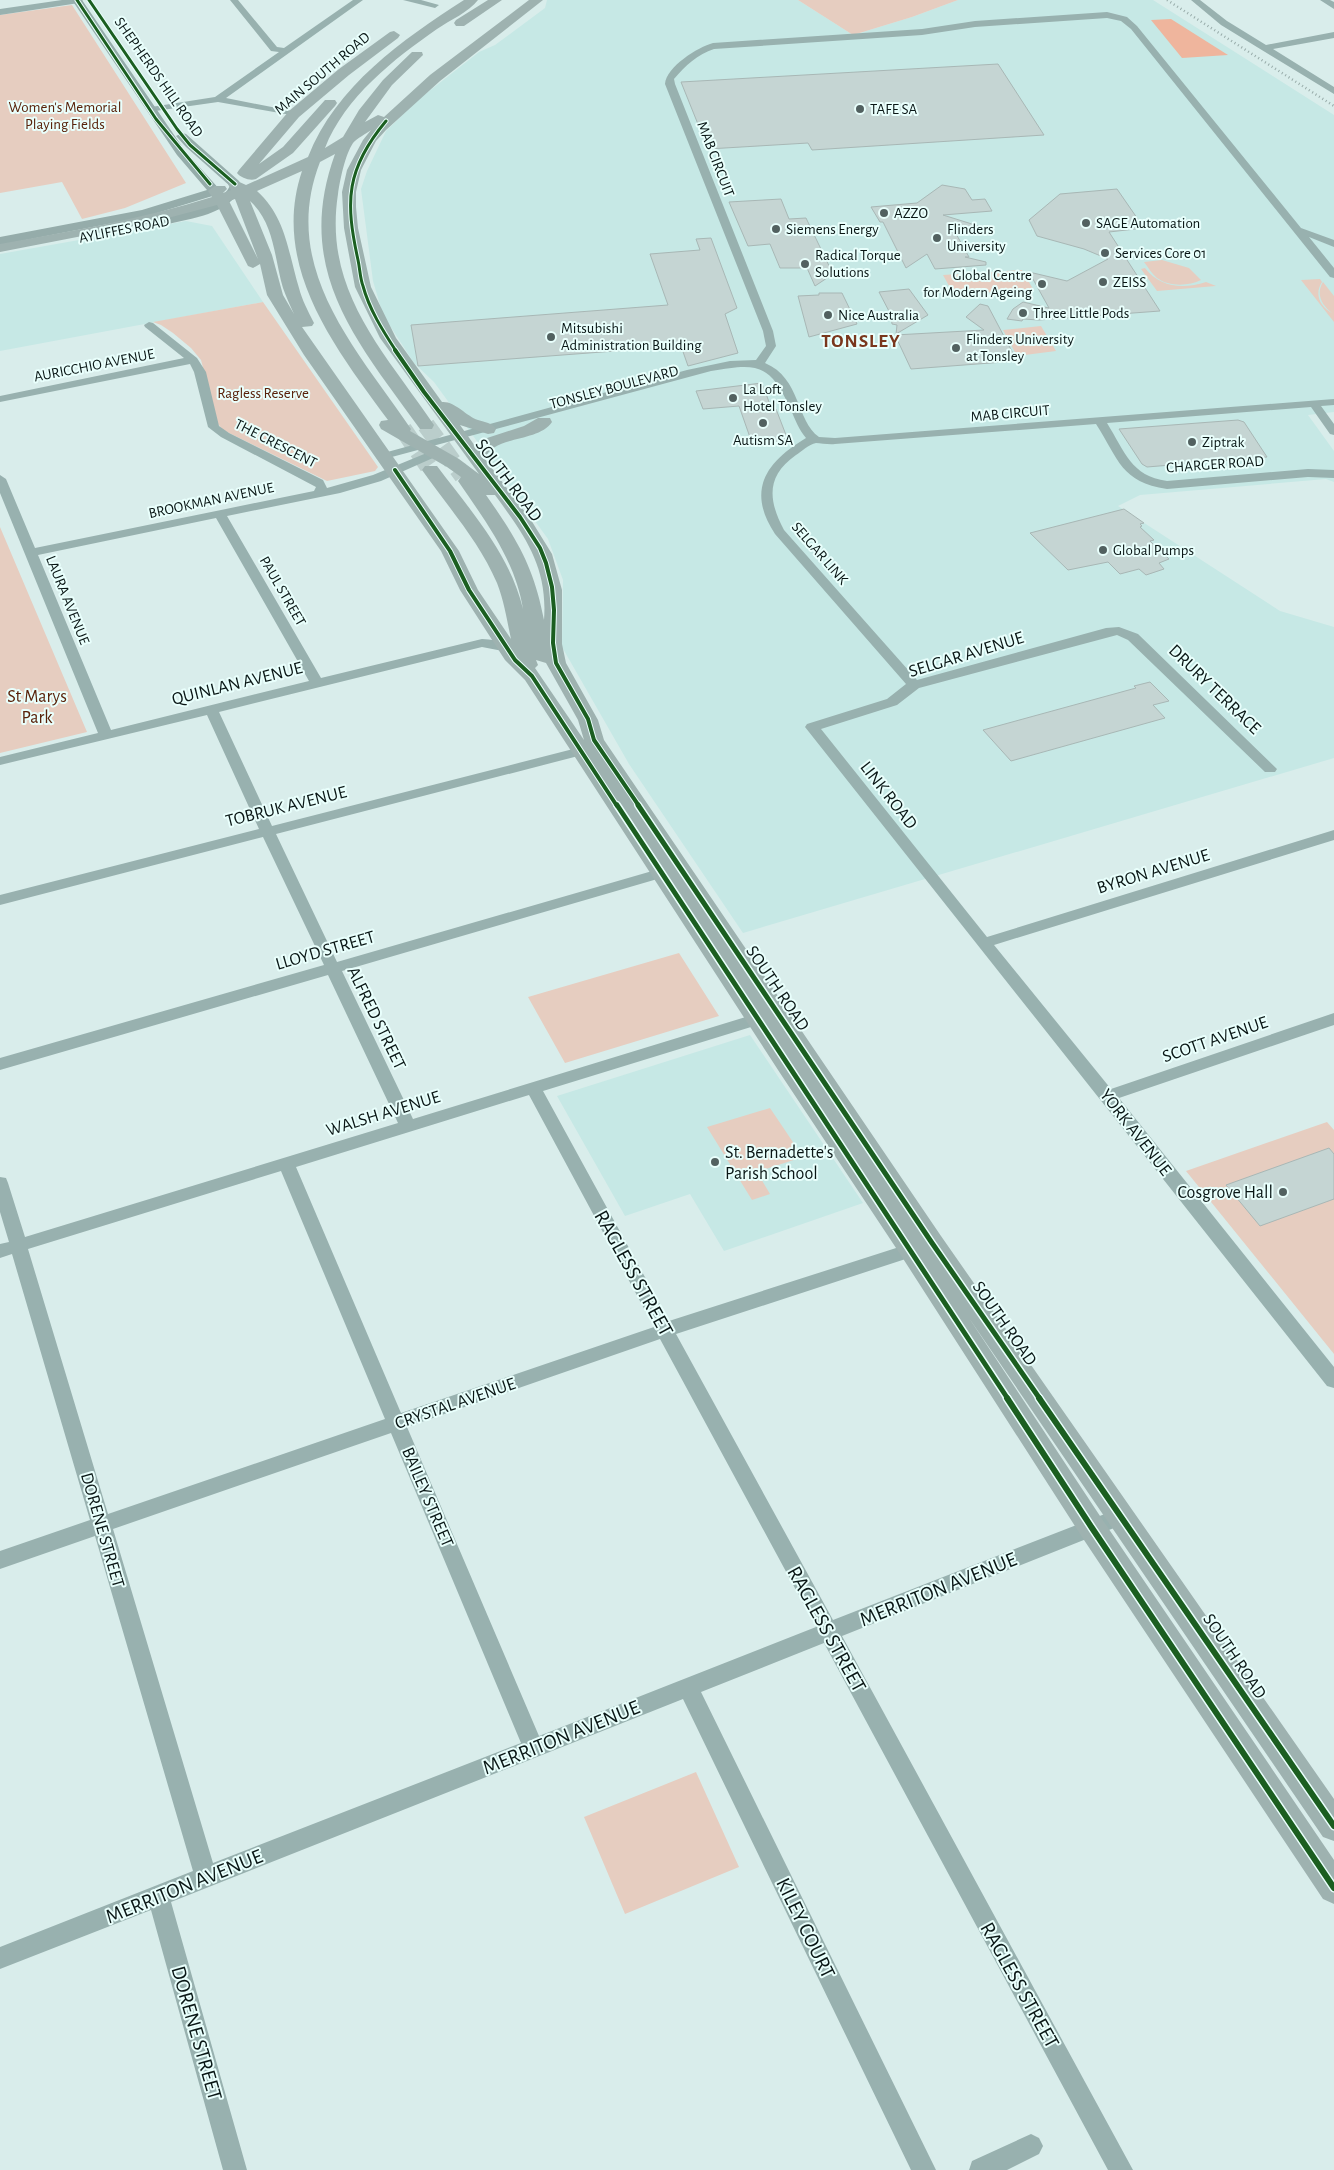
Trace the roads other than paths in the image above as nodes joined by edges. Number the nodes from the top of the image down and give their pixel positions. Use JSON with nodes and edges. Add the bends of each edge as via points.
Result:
{"nodes":[{"id":1,"x":78,"y":0,"type":"edge"},
{"id":2,"x":90,"y":0,"type":"edge"},
{"id":3,"x":234,"y":0,"type":"edge"},
{"id":4,"x":359,"y":0,"type":"edge"},
{"id":5,"x":407,"y":0,"type":"edge"},
{"id":6,"x":464,"y":0,"type":"edge"},
{"id":7,"x":472,"y":0,"type":"edge"},
{"id":8,"x":496,"y":0,"type":"edge"},
{"id":9,"x":517,"y":0,"type":"edge"},
{"id":10,"x":527,"y":0,"type":"edge"},
{"id":11,"x":537,"y":0,"type":"edge"},
{"id":12,"x":1194,"y":0,"type":"edge"},
{"id":13,"x":1324,"y":0,"type":"edge"},
{"id":14,"x":438,"y":2,"type":"edge"},
{"id":15,"x":1334,"y":6,"type":"edge"},
{"id":16,"x":0,"y":12,"type":"edge"},
{"id":17,"x":421,"y":15,"type":"dead end"},
{"id":18,"x":407,"y":26,"type":"dead end"},
{"id":19,"x":1334,"y":35,"type":"edge"},
{"id":20,"x":470,"y":36,"type":"junction"},
{"id":21,"x":1265,"y":48,"type":"junction"},
{"id":22,"x":285,"y":51,"type":"junction"},
{"id":23,"x":1334,"y":91,"type":"edge"},
{"id":24,"x":218,"y":99,"type":"junction"},
{"id":25,"x":156,"y":109,"type":"junction"},
{"id":26,"x":294,"y":114,"type":"junction"},
{"id":27,"x":343,"y":149,"type":"junction"},
{"id":28,"x":235,"y":184,"type":"junction"},
{"id":29,"x":212,"y":188,"type":"junction"},
{"id":30,"x":188,"y":215,"type":"junction"},
{"id":31,"x":111,"y":221,"type":"junction"},
{"id":32,"x":1298,"y":229,"type":"junction"},
{"id":33,"x":240,"y":235,"type":"junction"},
{"id":34,"x":1334,"y":244,"type":"edge"},
{"id":35,"x":1,"y":247,"type":"edge"},
{"id":36,"x":1334,"y":249,"type":"edge"},
{"id":37,"x":1316,"y":250,"type":"junction"},
{"id":38,"x":1329,"y":260,"type":"edge"},
{"id":39,"x":1334,"y":275,"type":"edge"},
{"id":40,"x":363,"y":288,"type":"junction"},
{"id":41,"x":275,"y":295,"type":"junction"},
{"id":42,"x":149,"y":325,"type":"dead end"},
{"id":43,"x":193,"y":360,"type":"junction"},
{"id":44,"x":759,"y":364,"type":"junction"},
{"id":45,"x":0,"y":399,"type":"edge"},
{"id":46,"x":434,"y":402,"type":"junction"},
{"id":47,"x":1334,"y":402,"type":"edge"},
{"id":48,"x":1314,"y":404,"type":"junction"},
{"id":49,"x":1100,"y":421,"type":"junction"},
{"id":50,"x":544,"y":422,"type":"junction"},
{"id":51,"x":426,"y":425,"type":"tunnel mouth"},
{"id":52,"x":403,"y":429,"type":"tunnel mouth"},
{"id":53,"x":488,"y":429,"type":"junction"},
{"id":54,"x":1334,"y":432,"type":"edge"},
{"id":55,"x":814,"y":439,"type":"junction"},
{"id":56,"x":460,"y":441,"type":"junction"},
{"id":57,"x":423,"y":456,"type":"junction"},
{"id":58,"x":477,"y":460,"type":"junction"},
{"id":59,"x":389,"y":463,"type":"junction"},
{"id":60,"x":1334,"y":474,"type":"edge"},
{"id":61,"x":0,"y":479,"type":"edge"},
{"id":62,"x":475,"y":483,"type":"junction"},
{"id":63,"x":319,"y":493,"type":"junction"},
{"id":64,"x":220,"y":515,"type":"junction"},
{"id":65,"x":519,"y":516,"type":"junction"},
{"id":66,"x":31,"y":553,"type":"junction"},
{"id":67,"x":489,"y":636,"type":"junction"},
{"id":68,"x":1133,"y":637,"type":"joint"},
{"id":69,"x":532,"y":676,"type":"junction"},
{"id":70,"x":317,"y":683,"type":"junction"},
{"id":71,"x":914,"y":685,"type":"junction"},
{"id":72,"x":211,"y":709,"type":"junction"},
{"id":73,"x":812,"y":727,"type":"joint"},
{"id":74,"x":106,"y":735,"type":"junction"},
{"id":75,"x":588,"y":746,"type":"junction"},
{"id":76,"x":0,"y":760,"type":"edge"},
{"id":77,"x":1270,"y":769,"type":"dead end"},
{"id":78,"x":266,"y":830,"type":"junction"},
{"id":79,"x":1334,"y":835,"type":"edge"},
{"id":80,"x":670,"y":871,"type":"junction"},
{"id":81,"x":936,"y":886,"type":"joint"},
{"id":82,"x":0,"y":900,"type":"edge"},
{"id":83,"x":984,"y":943,"type":"junction"},
{"id":84,"x":333,"y":969,"type":"junction"},
{"id":85,"x":767,"y":1016,"type":"junction"},
{"id":86,"x":1334,"y":1019,"type":"edge"},
{"id":87,"x":0,"y":1064,"type":"edge"},
{"id":88,"x":533,"y":1088,"type":"junction"},
{"id":89,"x":1108,"y":1096,"type":"junction"},
{"id":90,"x":408,"y":1126,"type":"junction"},
{"id":91,"x":286,"y":1163,"type":"junction"},
{"id":92,"x":0,"y":1183,"type":"edge"},
{"id":93,"x":922,"y":1246,"type":"junction"},
{"id":94,"x":9,"y":1248,"type":"edge"},
{"id":95,"x":665,"y":1330,"type":"junction"},
{"id":96,"x":1334,"y":1381,"type":"edge"},
{"id":97,"x":396,"y":1423,"type":"junction"},
{"id":98,"x":1122,"y":1516,"type":"junction"},
{"id":99,"x":102,"y":1525,"type":"junction"},
{"id":100,"x":1092,"y":1528,"type":"junction"},
{"id":101,"x":0,"y":1560,"type":"edge"},
{"id":102,"x":828,"y":1632,"type":"junction"},
{"id":103,"x":688,"y":1687,"type":"junction"},
{"id":104,"x":534,"y":1748,"type":"junction"},
{"id":105,"x":1334,"y":1826,"type":"edge"},
{"id":106,"x":206,"y":1877,"type":"junction"},
{"id":107,"x":1334,"y":1888,"type":"edge"},
{"id":108,"x":158,"y":1896,"type":"junction"},
{"id":109,"x":0,"y":1958,"type":"edge"},
{"id":110,"x":1032,"y":2146,"type":"dead end"},
{"id":111,"x":235,"y":2170,"type":"edge"},
{"id":112,"x":924,"y":2170,"type":"edge"},
{"id":113,"x":981,"y":2170,"type":"edge"},
{"id":114,"x":1121,"y":2170,"type":"edge"}],
"edges":[{"from":1,"to":16,"type":"street"},
{"from":1,"to":25,"type":"main road","name":"SHEPHERDS HILL ROAD"},
{"from":2,"to":25,"type":"main road","name":"SHEPHERDS HILL ROAD"},
{"from":3,"to":22,"type":"street","via":[[274,49]]},
{"from":4,"to":22,"type":"street"},
{"from":5,"to":14,"type":"street"},
{"from":6,"to":28,"type":"highway","name":"AYLIFFES ROAD","via":[[385,51],[344,88],[288,150]]},
{"from":7,"to":52,"type":"highway","via":[[414,38],[366,79],[333,121],[318,147],[305,190],[302,236],[307,268],[327,318]]},
{"from":8,"to":27,"type":"highway","via":[[437,38],[397,73],[368,106]]},
{"from":9,"to":20,"type":"highway"},
{"from":10,"to":20,"type":"highway"},
{"from":11,"to":40,"type":"highway","name":"SOUTH ROAD","via":[[435,78],[373,136],[354,170],[349,192],[351,228]]},
{"from":12,"to":21,"type":"street"},
{"from":13,"to":15,"type":"street"},
{"from":14,"to":17,"type":"highway"},
{"from":18,"to":26,"type":"highway","name":"MAIN SOUTH ROAD"},
{"from":19,"to":21,"type":"street"},
{"from":20,"to":35,"type":"highway","via":[[383,115],[338,146],[293,170],[193,207],[143,220]]},
{"from":21,"to":23,"type":"street"},
{"from":22,"to":24,"type":"street"},
{"from":24,"to":25,"type":"street"},
{"from":24,"to":26,"type":"street"},
{"from":25,"to":28,"type":"main road","name":"SHEPHERDS HILL ROAD","via":[[190,145]]},
{"from":25,"to":29,"type":"main road","name":"SHEPHERDS HILL ROAD","via":[[181,153]]},
{"from":26,"to":28,"type":"highway","name":"MAIN SOUTH ROAD"},
{"from":27,"to":40,"type":"highway","via":[[341,215],[347,248]]},
{"from":27,"to":51,"type":"highway","via":[[331,181],[326,220],[336,280],[356,326]]},
{"from":28,"to":29,"type":"highway","name":"AYLIFFES ROAD"},
{"from":28,"to":41,"type":"highway","name":"SOUTH ROAD","via":[[256,232]]},
{"from":28,"to":57,"type":"highway","via":[[254,196],[272,217],[292,288],[322,352],[352,394]]},
{"from":29,"to":30,"type":"main road","name":"AYLIFFES ROAD"},
{"from":29,"to":31,"type":"main road","name":"AYLIFFES ROAD","via":[[161,209]]},
{"from":29,"to":31,"type":"main road","via":[[200,181],[193,187]]},
{"from":29,"to":33,"type":"highway","name":"SOUTH ROAD"},
{"from":30,"to":33,"type":"highway","via":[[215,218]]},
{"from":30,"to":35,"type":"main road","name":"AYLIFFES ROAD","via":[[123,230]]},
{"from":31,"to":35,"type":"main road","name":"AYLIFFES ROAD"},
{"from":32,"to":34,"type":"street","name":"MAB CIRCUIT"},
{"from":32,"to":37,"type":"street","name":"MAB CIRCUIT"},
{"from":32,"to":44,"type":"street","name":"MAB CIRCUIT","via":[[1128,20],[1120,16],[975,24],[922,32],[713,46],[702,50],[675,72],[670,84],[768,331],[771,346]]},
{"from":33,"to":41,"type":"highway","name":"SOUTH ROAD","via":[[255,266]]},
{"from":36,"to":37,"type":"street"},
{"from":37,"to":38,"type":"street","name":"MAB CIRCUIT"},
{"from":38,"to":39,"type":"street","name":"MAB CIRCUIT"},
{"from":40,"to":46,"type":"highway","name":"SOUTH ROAD","via":[[388,338]]},
{"from":41,"to":59,"type":"highway","name":"SOUTH ROAD","via":[[312,355]]},
{"from":42,"to":43,"type":"street","name":"THE CRESCENT"},
{"from":43,"to":45,"type":"street","name":"AURICCHIO AVENUE"},
{"from":43,"to":63,"type":"street","name":"THE CRESCENT","via":[[200,372],[214,427],[319,483],[322,488]]},
{"from":44,"to":50,"type":"street","name":"TONSLEY BOULEVARD"},
{"from":44,"to":53,"type":"street","name":"TONSLEY BOULEVARD","via":[[728,364]]},
{"from":44,"to":55,"type":"street","via":[[780,378],[807,432]]},
{"from":46,"to":53,"type":"highway","via":[[457,417]]},
{"from":46,"to":56,"type":"highway","name":"SOUTH ROAD"},
{"from":47,"to":48,"type":"street","name":"MAB CIRCUIT"},
{"from":48,"to":49,"type":"street","name":"MAB CIRCUIT"},
{"from":48,"to":54,"type":"street"},
{"from":49,"to":55,"type":"street","name":"MAB CIRCUIT","via":[[835,441]]},
{"from":49,"to":60,"type":"street","name":"CHARGER ROAD","via":[[1132,472],[1150,482],[1167,485],[1308,473]]},
{"from":50,"to":56,"type":"street","name":"TONSLEY BOULEVARD"},
{"from":50,"to":58,"type":"highway","via":[[485,447]]},
{"from":53,"to":56,"type":"street","name":"TONSLEY BOULEVARD"},
{"from":55,"to":71,"type":"street","name":"SELGAR LINK","via":[[787,456],[772,473],[765,492],[770,517]]},
{"from":56,"to":57,"type":"street","name":"TONSLEY BOULEVARD"},
{"from":56,"to":58,"type":"highway","name":"SOUTH ROAD"},
{"from":57,"to":59,"type":"street","name":"TONSLEY BOULEVARD"},
{"from":57,"to":59,"type":"street","name":"TONSLEY BOULEVARD"},
{"from":57,"to":62,"type":"highway"},
{"from":57,"to":69,"type":"highway","via":[[502,574]]},
{"from":58,"to":65,"type":"highway","name":"SOUTH ROAD"},
{"from":59,"to":63,"type":"street","name":"BROOKMAN AVENUE","via":[[352,486]]},
{"from":59,"to":67,"type":"highway","name":"SOUTH ROAD","via":[[450,551]]},
{"from":61,"to":66,"type":"street","name":"LAURA AVENUE"},
{"from":62,"to":65,"type":"highway"},
{"from":62,"to":75,"type":"highway","via":[[517,560],[526,582],[546,664]]},
{"from":63,"to":64,"type":"street","name":"BROOKMAN AVENUE"},
{"from":64,"to":66,"type":"street","name":"BROOKMAN AVENUE"},
{"from":64,"to":70,"type":"street","name":"PAUL STREET"},
{"from":65,"to":75,"type":"highway","name":"SOUTH ROAD","via":[[540,547],[549,573],[554,602],[552,644],[556,663],[588,720]]},
{"from":66,"to":74,"type":"street","name":"LAURA AVENUE"},
{"from":67,"to":69,"type":"highway","name":"SOUTH ROAD","via":[[508,648],[520,666]]},
{"from":67,"to":70,"type":"street","name":"QUINLAN AVENUE"},
{"from":68,"to":71,"type":"street","name":"SELGAR AVENUE","via":[[1111,631]]},
{"from":68,"to":77,"type":"street","name":"DRURY TERRACE"},
{"from":69,"to":75,"type":"highway","name":"SOUTH ROAD"},
{"from":70,"to":72,"type":"street","name":"QUINLAN AVENUE"},
{"from":71,"to":73,"type":"street","name":"SELGAR AVENUE","via":[[892,702]]},
{"from":72,"to":74,"type":"street","name":"QUINLAN AVENUE"},
{"from":72,"to":78,"type":"street","name":"ALFRED STREET"},
{"from":73,"to":81,"type":"street","name":"LINK ROAD"},
{"from":74,"to":76,"type":"street","name":"QUINLAN AVENUE"},
{"from":75,"to":78,"type":"street","name":"TOBRUK AVENUE"},
{"from":75,"to":80,"type":"highway","name":"SOUTH ROAD"},
{"from":78,"to":82,"type":"street","name":"TOBRUK AVENUE"},
{"from":78,"to":84,"type":"street","name":"ALFRED STREET"},
{"from":79,"to":83,"type":"street","name":"BYRON AVENUE"},
{"from":80,"to":84,"type":"street","name":"LLOYD STREET"},
{"from":80,"to":85,"type":"highway","name":"SOUTH ROAD"},
{"from":81,"to":83,"type":"street","name":"YORK AVENUE"},
{"from":83,"to":89,"type":"street","name":"YORK AVENUE"},
{"from":84,"to":87,"type":"street","name":"LLOYD STREET"},
{"from":84,"to":90,"type":"street","name":"ALFRED STREET"},
{"from":85,"to":88,"type":"street","name":"WALSH AVENUE"},
{"from":85,"to":93,"type":"highway","name":"SOUTH ROAD"},
{"from":86,"to":89,"type":"street","name":"SCOTT AVENUE"},
{"from":88,"to":90,"type":"street","name":"WALSH AVENUE"},
{"from":88,"to":95,"type":"street","name":"RAGLESS STREET"},
{"from":89,"to":96,"type":"street","name":"YORK AVENUE"},
{"from":90,"to":91,"type":"street","name":"WALSH AVENUE"},
{"from":91,"to":94,"type":"street","name":"WALSH AVENUE"},
{"from":91,"to":97,"type":"street","name":"BAILEY STREET"},
{"from":92,"to":94,"type":"street","name":"DORENE STREET"},
{"from":93,"to":95,"type":"street","name":"CRYSTAL AVENUE"},
{"from":93,"to":98,"type":"highway","name":"SOUTH ROAD"},
{"from":93,"to":100,"type":"highway","name":"SOUTH ROAD"},
{"from":94,"to":99,"type":"street","name":"DORENE STREET"},
{"from":95,"to":97,"type":"street","name":"CRYSTAL AVENUE"},
{"from":95,"to":102,"type":"street","name":"RAGLESS STREET"},
{"from":97,"to":99,"type":"street","name":"CRYSTAL AVENUE"},
{"from":97,"to":104,"type":"street","name":"BAILEY STREET"},
{"from":98,"to":100,"type":"street","name":"MERRITON AVENUE"},
{"from":98,"to":105,"type":"highway","name":"SOUTH ROAD"},
{"from":99,"to":101,"type":"street","name":"CRYSTAL AVENUE"},
{"from":99,"to":106,"type":"street","name":"DORENE STREET"},
{"from":100,"to":102,"type":"street","name":"MERRITON AVENUE"},
{"from":100,"to":107,"type":"highway","name":"SOUTH ROAD"},
{"from":102,"to":103,"type":"street","name":"MERRITON AVENUE"},
{"from":102,"to":114,"type":"street","name":"RAGLESS STREET"},
{"from":103,"to":104,"type":"street","name":"MERRITON AVENUE"},
{"from":103,"to":112,"type":"street","name":"KILEY COURT"},
{"from":104,"to":106,"type":"street","name":"MERRITON AVENUE"},
{"from":106,"to":108,"type":"street","name":"MERRITON AVENUE"},
{"from":108,"to":109,"type":"street","name":"MERRITON AVENUE"},
{"from":108,"to":111,"type":"street","name":"DORENE STREET"},
{"from":110,"to":113,"type":"street"}]}
